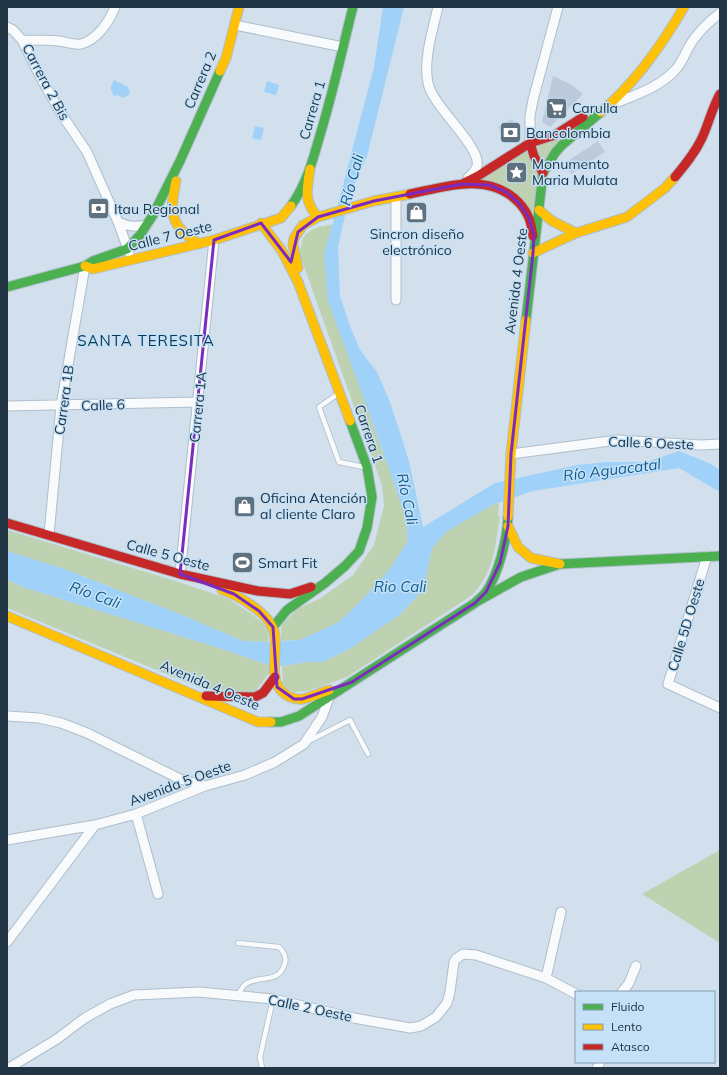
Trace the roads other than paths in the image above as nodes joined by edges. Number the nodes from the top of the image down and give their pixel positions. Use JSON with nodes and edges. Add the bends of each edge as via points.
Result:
{"nodes":[{"id":1,"x":115,"y":7,"type":"edge"},
{"id":2,"x":239,"y":7,"type":"edge"},
{"id":3,"x":353,"y":7,"type":"edge"},
{"id":4,"x":438,"y":7,"type":"edge"},
{"id":5,"x":558,"y":7,"type":"edge"},
{"id":6,"x":684,"y":7,"type":"edge"},
{"id":7,"x":720,"y":13,"type":"edge"},
{"id":8,"x":236,"y":26,"type":"junction"},
{"id":9,"x":7,"y":27,"type":"edge"},
{"id":10,"x":22,"y":40,"type":"junction"},
{"id":11,"x":343,"y":48,"type":"junction"},
{"id":12,"x":636,"y":77,"type":"junction"},
{"id":13,"x":720,"y":94,"type":"edge"},
{"id":14,"x":608,"y":106,"type":"junction"},
{"id":15,"x":530,"y":143,"type":"junction"},
{"id":16,"x":180,"y":161,"type":"junction"},
{"id":17,"x":310,"y":169,"type":"junction"},
{"id":18,"x":543,"y":173,"type":"junction"},
{"id":19,"x":462,"y":184,"type":"junction"},
{"id":20,"x":396,"y":197,"type":"junction"},
{"id":21,"x":539,"y":210,"type":"junction"},
{"id":22,"x":321,"y":216,"type":"junction"},
{"id":23,"x":118,"y":222,"type":"junction"},
{"id":24,"x":261,"y":223,"type":"junction"},
{"id":25,"x":147,"y":225,"type":"junction"},
{"id":26,"x":576,"y":233,"type":"junction"},
{"id":27,"x":214,"y":240,"type":"junction"},
{"id":28,"x":199,"y":244,"type":"junction"},
{"id":29,"x":128,"y":249,"type":"junction"},
{"id":30,"x":533,"y":253,"type":"junction"},
{"id":31,"x":135,"y":259,"type":"junction"},
{"id":32,"x":85,"y":266,"type":"junction"},
{"id":33,"x":301,"y":286,"type":"junction"},
{"id":34,"x":7,"y":287,"type":"edge"},
{"id":35,"x":396,"y":300,"type":"dead end"},
{"id":36,"x":340,"y":393,"type":"junction"},
{"id":37,"x":198,"y":402,"type":"junction"},
{"id":38,"x":7,"y":406,"type":"edge"},
{"id":39,"x":61,"y":406,"type":"junction"},
{"id":40,"x":720,"y":444,"type":"edge"},
{"id":41,"x":511,"y":454,"type":"junction"},
{"id":42,"x":366,"y":467,"type":"junction"},
{"id":43,"x":7,"y":523,"type":"edge"},
{"id":44,"x":508,"y":526,"type":"junction"},
{"id":45,"x":49,"y":535,"type":"junction"},
{"id":46,"x":707,"y":556,"type":"junction"},
{"id":47,"x":720,"y":556,"type":"edge"},
{"id":48,"x":560,"y":564,"type":"junction"},
{"id":49,"x":180,"y":574,"type":"junction"},
{"id":50,"x":325,"y":583,"type":"junction"},
{"id":51,"x":475,"y":603,"type":"junction"},
{"id":52,"x":7,"y":616,"type":"edge"},
{"id":53,"x":274,"y":631,"type":"junction"},
{"id":54,"x":275,"y":674,"type":"junction"},
{"id":55,"x":352,"y":682,"type":"junction"},
{"id":56,"x":199,"y":696,"type":"junction"},
{"id":57,"x":329,"y":698,"type":"junction"},
{"id":58,"x":720,"y":708,"type":"edge"},
{"id":59,"x":7,"y":716,"type":"edge"},
{"id":60,"x":304,"y":744,"type":"junction"},
{"id":61,"x":368,"y":754,"type":"dead end"},
{"id":62,"x":205,"y":786,"type":"junction"},
{"id":63,"x":136,"y":814,"type":"junction"},
{"id":64,"x":96,"y":825,"type":"junction"},
{"id":65,"x":7,"y":840,"type":"edge"},
{"id":66,"x":158,"y":894,"type":"dead end"},
{"id":67,"x":561,"y":912,"type":"dead end"},
{"id":68,"x":7,"y":942,"type":"edge"},
{"id":69,"x":238,"y":943,"type":"dead end"},
{"id":70,"x":636,"y":966,"type":"dead end"},
{"id":71,"x":546,"y":978,"type":"junction"},
{"id":72,"x":623,"y":991,"type":"edge"},
{"id":73,"x":575,"y":993,"type":"edge"},
{"id":74,"x":238,"y":995,"type":"junction"},
{"id":75,"x":273,"y":999,"type":"junction"},
{"id":76,"x":9,"y":1068,"type":"edge"},
{"id":77,"x":262,"y":1068,"type":"edge"}],
"edges":[{"from":1,"to":10,"type":"street","name":"Carrera 2 Bis","via":[[104,27],[91,40],[79,44]]},
{"from":2,"to":8,"type":"main road","name":"Carrera 2"},
{"from":3,"to":11,"type":"main road","name":"Carrera 1"},
{"from":4,"to":19,"type":"street","via":[[427,56],[428,83],[440,106],[477,159],[473,174]]},
{"from":5,"to":15,"type":"street","via":[[533,100]]},
{"from":6,"to":12,"type":"main road","name":"Avenida 4 Oeste","via":[[657,50]]},
{"from":7,"to":14,"type":"street","via":[[693,39],[677,68],[662,82]]},
{"from":8,"to":11,"type":"street"},
{"from":8,"to":16,"type":"main road","name":"Carrera 2","via":[[226,58]]},
{"from":9,"to":10,"type":"street"},
{"from":10,"to":23,"type":"street","name":"Carrera 2 Bis","via":[[62,115],[87,152]]},
{"from":11,"to":17,"type":"main road","name":"Carrera 1"},
{"from":12,"to":14,"type":"main road","name":"Avenida 4 Oeste"},
{"from":12,"to":15,"type":"main road","name":"Avenida 4 Oeste","via":[[592,111],[555,135]]},
{"from":13,"to":26,"type":"main road","via":[[702,138],[689,161],[665,188],[627,217]]},
{"from":14,"to":18,"type":"main road","name":"Avenida 4 Oeste","via":[[562,145]]},
{"from":15,"to":18,"type":"main road"},
{"from":15,"to":19,"type":"main road","name":"Avenida 4 Oeste"},
{"from":16,"to":25,"type":"main road","name":"Carrera 2"},
{"from":16,"to":28,"type":"main road","name":"Carrera 2","via":[[171,203],[172,214],[183,234]]},
{"from":17,"to":22,"type":"main road","via":[[307,205]]},
{"from":17,"to":24,"type":"main road","name":"Carrera 1","via":[[287,212],[281,218]]},
{"from":18,"to":21,"type":"main road","name":"Avenida 4 Oeste"},
{"from":19,"to":20,"type":"main road"},
{"from":19,"to":30,"type":"main road","via":[[489,185],[506,192],[519,203],[529,218],[534,235]]},
{"from":20,"to":22,"type":"main road"},
{"from":20,"to":35,"type":"street"},
{"from":21,"to":26,"type":"main road","via":[[548,219]]},
{"from":21,"to":30,"type":"main road","name":"Avenida 4 Oeste"},
{"from":22,"to":33,"type":"main road","via":[[303,225],[294,238]]},
{"from":23,"to":25,"type":"street","via":[[135,227]]},
{"from":23,"to":29,"type":"street","name":"Carrera 2 Bis"},
{"from":24,"to":27,"type":"main road","name":"Calle 7 Oeste"},
{"from":24,"to":33,"type":"main road","via":[[282,249]]},
{"from":25,"to":29,"type":"main road","name":"Carrera 2"},
{"from":26,"to":30,"type":"main road"},
{"from":27,"to":28,"type":"main road","name":"Calle 7 Oeste"},
{"from":27,"to":37,"type":"street","name":"Carrera 1A"},
{"from":28,"to":31,"type":"main road","name":"Calle 7 Oeste"},
{"from":29,"to":31,"type":"street","name":"Carrera 2 Bis"},
{"from":29,"to":32,"type":"main road"},
{"from":30,"to":41,"type":"main road","name":"Avenida 4 Oeste"},
{"from":31,"to":32,"type":"main road","name":"Calle 7 Oeste","via":[[94,269]]},
{"from":32,"to":34,"type":"main road"},
{"from":32,"to":39,"type":"street","name":"Carrera 1B"},
{"from":33,"to":36,"type":"main road","name":"Carrera 1"},
{"from":36,"to":42,"type":"main road","name":"Carrera 1"},
{"from":36,"to":42,"type":"lane","via":[[320,407],[339,462]]},
{"from":37,"to":39,"type":"street","name":"Calle 6"},
{"from":37,"to":49,"type":"street","name":"Carrera 1A"},
{"from":38,"to":39,"type":"street","name":"Calle 6"},
{"from":39,"to":45,"type":"street","name":"Carrera 1B"},
{"from":40,"to":41,"type":"street","name":"Calle 6 Oeste","via":[[618,440]]},
{"from":41,"to":44,"type":"main road","name":"Avenida 4 Oeste"},
{"from":42,"to":50,"type":"main road","name":"Carrera 1","via":[[372,497],[367,528],[359,551]]},
{"from":43,"to":45,"type":"main road","name":"Calle 5 Oeste"},
{"from":44,"to":48,"type":"main road","name":"Avenida 4 Oeste","via":[[518,547],[531,558]]},
{"from":44,"to":51,"type":"main road","name":"Avenida 4 Oeste","via":[[500,563],[486,592]]},
{"from":45,"to":49,"type":"main road","name":"Calle 5 Oeste"},
{"from":46,"to":47,"type":"main road","name":"Avenida 4 Oeste"},
{"from":46,"to":48,"type":"main road","name":"Avenida 4 Oeste"},
{"from":46,"to":58,"type":"street","name":"Calle 5D Oeste","via":[[668,684]]},
{"from":48,"to":51,"type":"main road","name":"Avenida 4 Oeste","via":[[521,577]]},
{"from":49,"to":50,"type":"main road","name":"Calle 5 Oeste","via":[[258,592],[290,594]]},
{"from":49,"to":53,"type":"main road","via":[[234,594],[259,611]]},
{"from":50,"to":53,"type":"main road","name":"Carrera 1","via":[[287,610]]},
{"from":51,"to":55,"type":"main road","name":"Avenida 4 Oeste"},
{"from":52,"to":56,"type":"main road","name":"Avenida 4 Oeste"},
{"from":53,"to":54,"type":"main road"},
{"from":54,"to":55,"type":"main road","via":[[277,687],[294,699],[308,698]]},
{"from":54,"to":56,"type":"main road","via":[[263,693],[255,697]]},
{"from":55,"to":57,"type":"main road","name":"Avenida 4 Oeste"},
{"from":56,"to":57,"type":"main road","name":"Avenida 4 Oeste","via":[[258,722],[281,722],[299,716]]},
{"from":57,"to":60,"type":"street","name":"Avenida 5 Oeste","via":[[322,717]]},
{"from":59,"to":62,"type":"street","via":[[39,718],[61,723],[87,733],[180,779]]},
{"from":60,"to":61,"type":"lane","via":[[350,720]]},
{"from":60,"to":62,"type":"street","name":"Avenida 5 Oeste","via":[[275,762],[245,775]]},
{"from":62,"to":63,"type":"street","name":"Avenida 5 Oeste"},
{"from":63,"to":64,"type":"street","name":"Avenida 5 Oeste"},
{"from":63,"to":66,"type":"street"},
{"from":64,"to":65,"type":"street","name":"Avenida 5 Oeste"},
{"from":64,"to":68,"type":"street"},
{"from":67,"to":71,"type":"street"},
{"from":69,"to":74,"type":"lane","via":[[279,947],[284,951],[286,960],[284,970],[278,976],[247,983]]},
{"from":70,"to":72,"type":"street"},
{"from":71,"to":73,"type":"street","name":"Calle 2 Oeste"},
{"from":71,"to":75,"type":"street","name":"Calle 2 Oeste","via":[[476,955],[463,954],[454,962],[447,1003],[436,1017],[421,1026],[410,1028]]},
{"from":74,"to":75,"type":"street","name":"Calle 2 Oeste"},
{"from":74,"to":76,"type":"street","name":"Calle 2 Oeste","via":[[199,992],[134,995],[110,1004],[85,1018]]},
{"from":75,"to":77,"type":"lane","via":[[260,1057]]}]}
